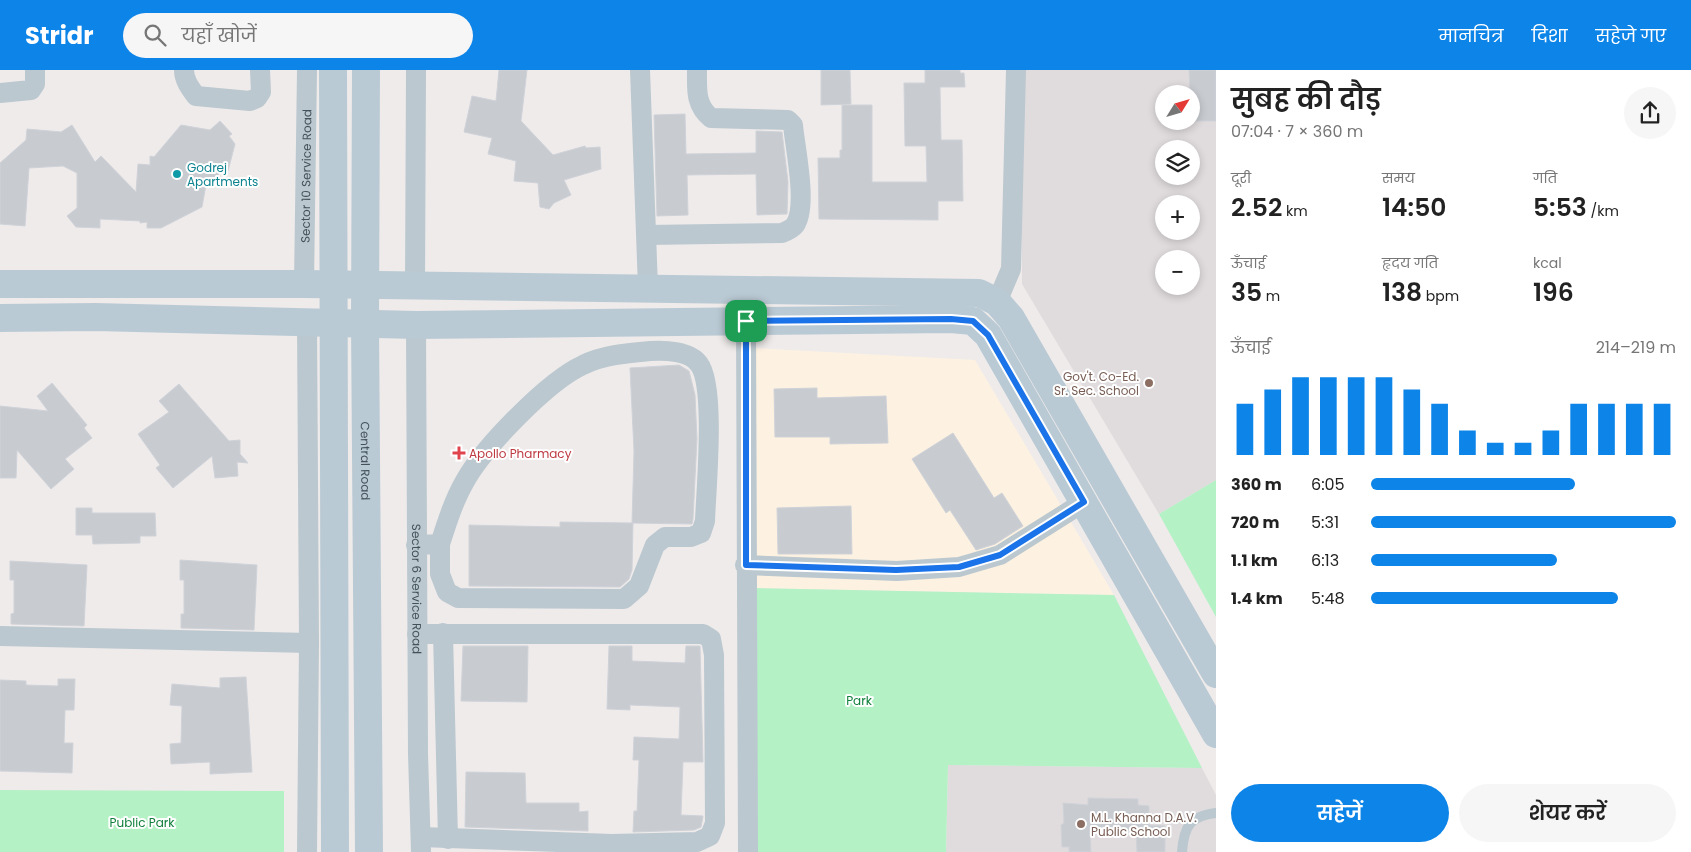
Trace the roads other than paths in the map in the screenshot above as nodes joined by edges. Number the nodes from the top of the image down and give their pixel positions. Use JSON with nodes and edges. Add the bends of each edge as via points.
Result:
{"nodes":[{"id":1,"x":35,"y":70,"type":"edge"},
{"id":2,"x":184,"y":70,"type":"edge"},
{"id":3,"x":260,"y":70,"type":"edge"},
{"id":4,"x":307,"y":70,"type":"edge"},
{"id":5,"x":333,"y":70,"type":"edge"},
{"id":6,"x":366,"y":70,"type":"edge"},
{"id":7,"x":416,"y":70,"type":"edge"},
{"id":8,"x":640,"y":70,"type":"edge"},
{"id":9,"x":697,"y":70,"type":"edge"},
{"id":10,"x":1016,"y":70,"type":"edge"},
{"id":11,"x":0,"y":92,"type":"edge"},
{"id":12,"x":646,"y":235,"type":"junction"},
{"id":13,"x":0,"y":284,"type":"edge"},
{"id":14,"x":304,"y":284,"type":"junction"},
{"id":15,"x":332,"y":284,"type":"junction"},
{"id":16,"x":365,"y":284,"type":"junction"},
{"id":17,"x":415,"y":286,"type":"junction"},
{"id":18,"x":648,"y":288,"type":"junction"},
{"id":19,"x":997,"y":302,"type":"junction"},
{"id":20,"x":0,"y":318,"type":"edge"},
{"id":21,"x":746,"y":321,"type":"junction"},
{"id":22,"x":320,"y":322,"type":"junction"},
{"id":23,"x":365,"y":323,"type":"junction"},
{"id":24,"x":416,"y":325,"type":"junction"},
{"id":25,"x":1084,"y":502,"type":"junction"},
{"id":26,"x":440,"y":544,"type":"junction"},
{"id":27,"x":416,"y":545,"type":"junction"},
{"id":28,"x":746,"y":565,"type":"junction"},
{"id":29,"x":443,"y":633,"type":"junction"},
{"id":30,"x":417,"y":634,"type":"junction"},
{"id":31,"x":0,"y":636,"type":"edge"},
{"id":32,"x":309,"y":643,"type":"junction"},
{"id":33,"x":1216,"y":674,"type":"edge"},
{"id":34,"x":1216,"y":734,"type":"edge"},
{"id":35,"x":1216,"y":813,"type":"edge"},
{"id":36,"x":448,"y":839,"type":"junction"},
{"id":37,"x":421,"y":844,"type":"edge"},
{"id":38,"x":307,"y":852,"type":"edge"},
{"id":39,"x":335,"y":852,"type":"edge"},
{"id":40,"x":369,"y":852,"type":"edge"},
{"id":41,"x":748,"y":852,"type":"edge"},
{"id":42,"x":1182,"y":852,"type":"edge"}],
"edges":[{"from":1,"to":11,"type":"street","via":[[35,84],[31,90]]},
{"from":2,"to":3,"type":"street","via":[[189,88],[196,96],[250,101],[261,92]]},
{"from":4,"to":14,"type":"street","name":"Sector 10 Service Road"},
{"from":5,"to":15,"type":"street"},
{"from":6,"to":16,"type":"street","name":"Central Road"},
{"from":7,"to":17,"type":"street"},
{"from":8,"to":12,"type":"street"},
{"from":9,"to":12,"type":"street","via":[[698,100],[711,118],[788,120],[793,125],[801,202],[799,215],[796,224],[782,233]]},
{"from":10,"to":19,"type":"street","via":[[1011,269]]},
{"from":12,"to":18,"type":"street"},
{"from":13,"to":14,"type":"street"},
{"from":14,"to":15,"type":"street"},
{"from":15,"to":16,"type":"street"},
{"from":15,"to":22,"type":"street"},
{"from":16,"to":17,"type":"street"},
{"from":16,"to":23,"type":"street","name":"Central Road"},
{"from":17,"to":18,"type":"street"},
{"from":18,"to":19,"type":"street","via":[[950,291],[979,293]]},
{"from":19,"to":33,"type":"street","via":[[1011,318]]},
{"from":20,"to":22,"type":"street"},
{"from":21,"to":24,"type":"street"},
{"from":21,"to":25,"type":"street","via":[[973,321],[988,335]]},
{"from":21,"to":28,"type":"street"},
{"from":22,"to":23,"type":"street"},
{"from":22,"to":32,"type":"street"},
{"from":22,"to":39,"type":"street"},
{"from":23,"to":24,"type":"street"},
{"from":23,"to":40,"type":"street","name":"Central Road"},
{"from":24,"to":27,"type":"street","name":"Sector 6 Service Road"},
{"from":25,"to":28,"type":"street","via":[[1000,555],[959,567],[896,570]]},
{"from":25,"to":34,"type":"street"},
{"from":26,"to":26,"type":"street","via":[[466,479],[514,420],[562,378],[584,364],[628,353],[661,350],[693,356],[701,365],[709,399],[702,533],[691,537],[665,537],[655,545],[639,586],[624,599],[458,598],[447,592],[440,574]]},
{"from":26,"to":27,"type":"street"},
{"from":27,"to":30,"type":"street","name":"Sector 6 Service Road"},
{"from":28,"to":41,"type":"street"},
{"from":29,"to":30,"type":"street"},
{"from":29,"to":36,"type":"street"},
{"from":29,"to":36,"type":"street","via":[[703,634],[711,639],[714,655],[715,823],[710,836],[697,842],[612,844]]},
{"from":30,"to":37,"type":"street","name":"Sector 6 Service Road"},
{"from":31,"to":32,"type":"street"},
{"from":32,"to":38,"type":"street"},
{"from":35,"to":42,"type":"lane","via":[[1199,815],[1189,825]]},
{"from":36,"to":37,"type":"street"}]}
